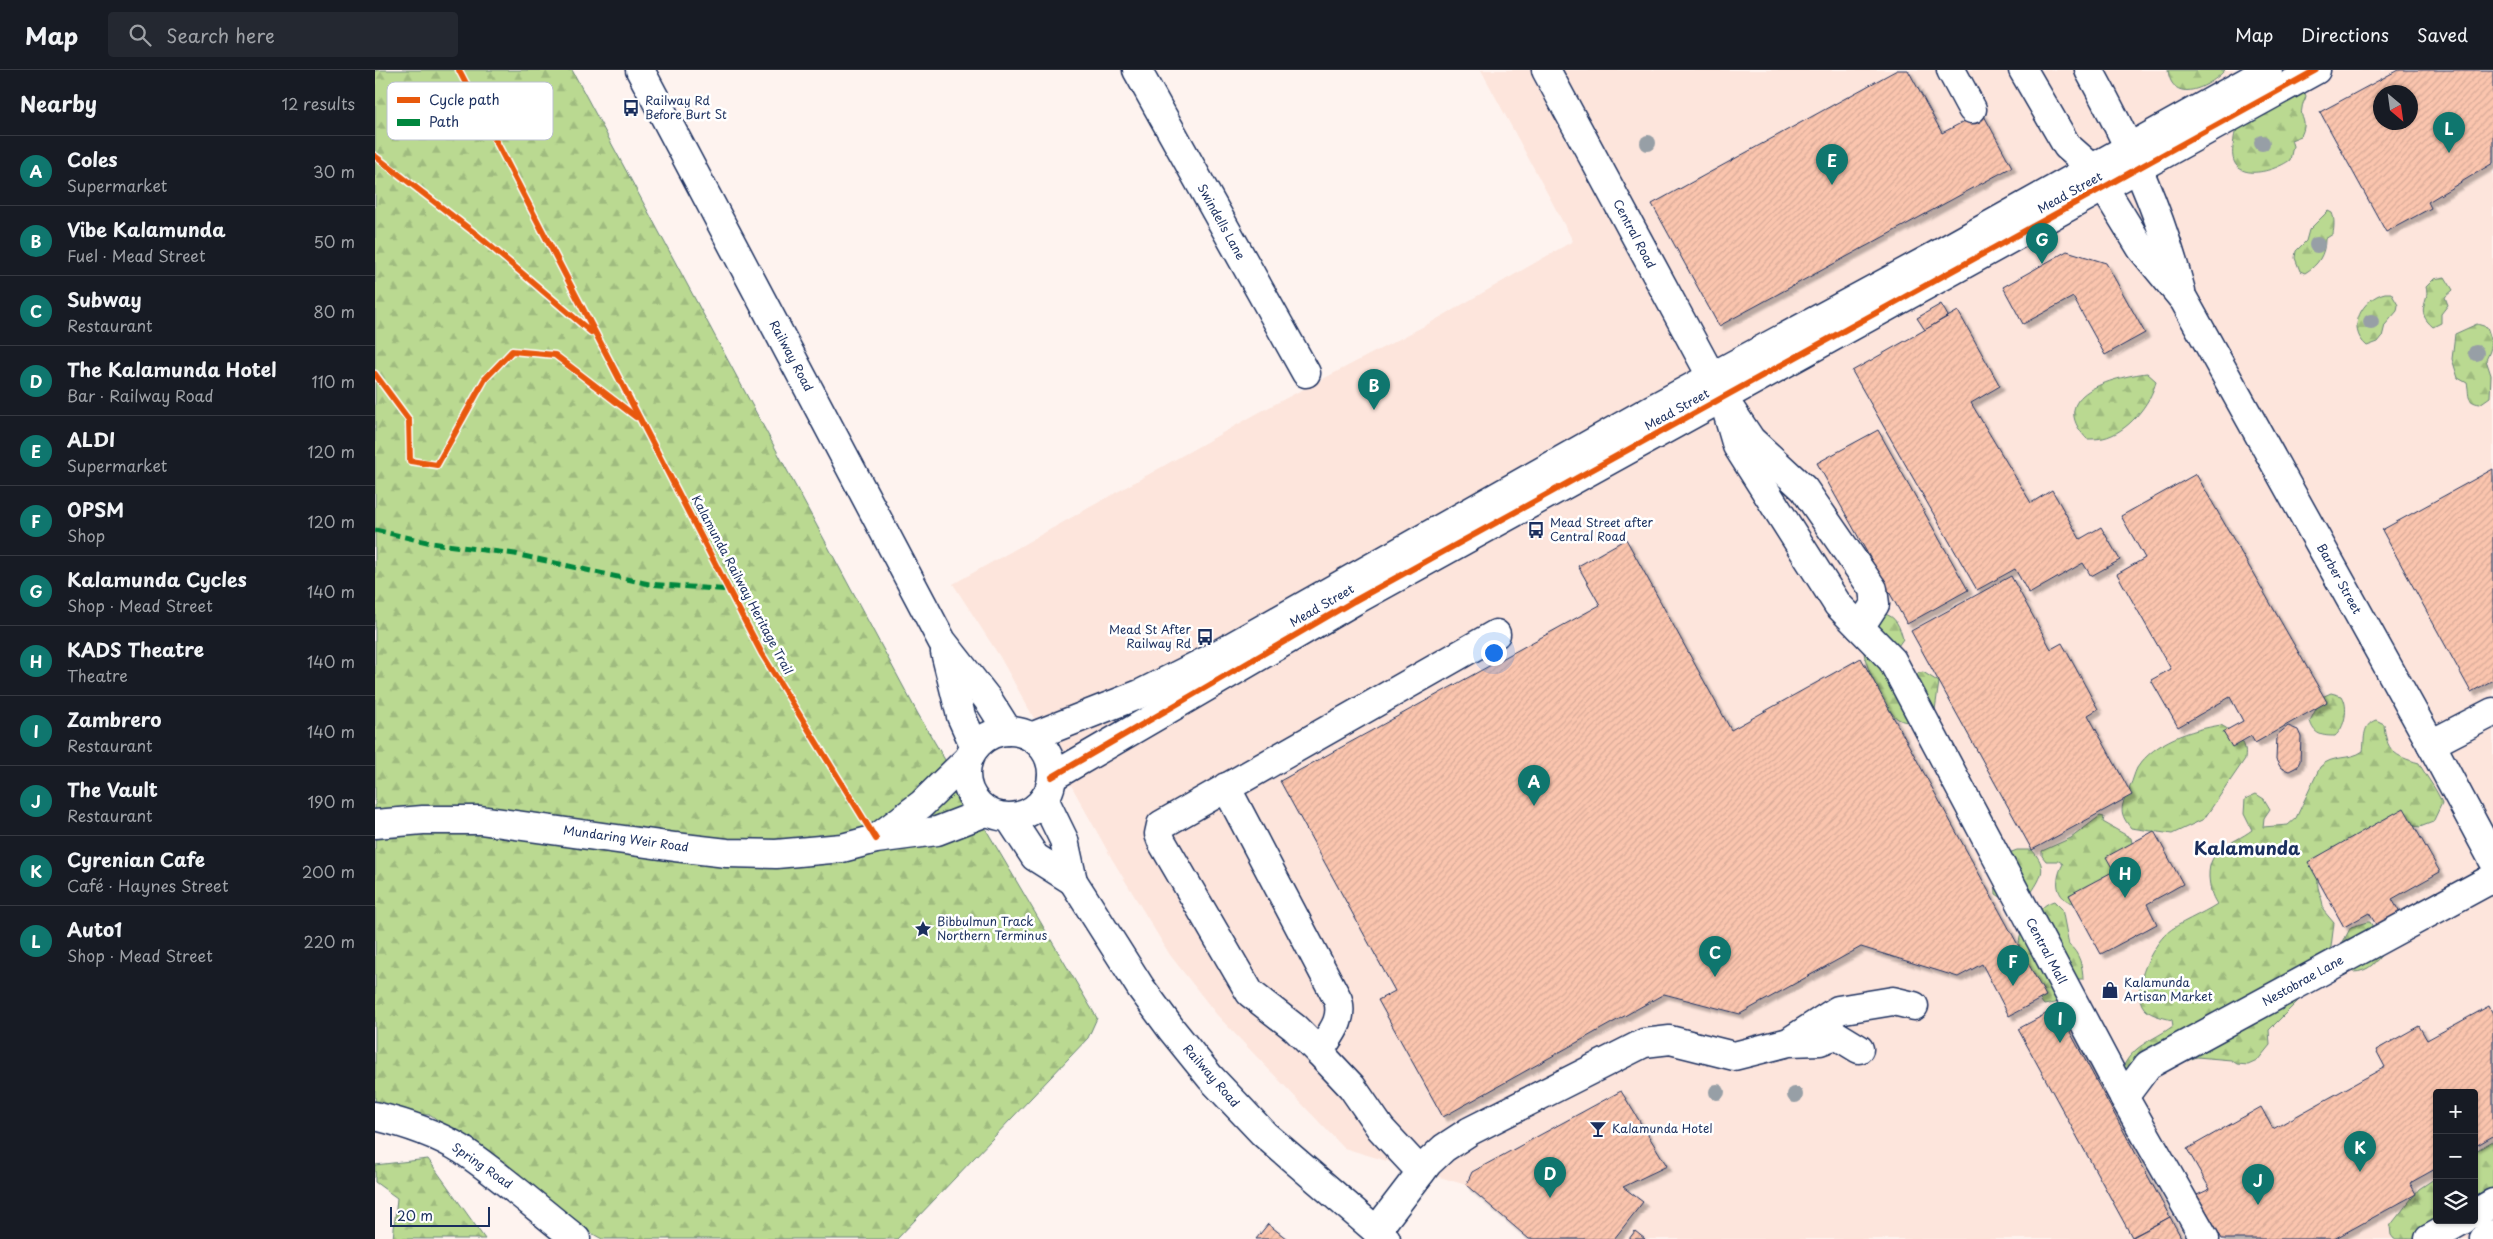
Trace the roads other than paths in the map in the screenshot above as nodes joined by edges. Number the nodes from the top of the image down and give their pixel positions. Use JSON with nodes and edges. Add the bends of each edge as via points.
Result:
{"nodes":[{"id":1,"x":640,"y":70,"type":"edge"},
{"id":2,"x":1137,"y":70,"type":"edge"},
{"id":3,"x":1546,"y":70,"type":"edge"},
{"id":4,"x":1951,"y":70,"type":"edge"},
{"id":5,"x":2023,"y":70,"type":"edge"},
{"id":6,"x":2089,"y":70,"type":"edge"},
{"id":7,"x":2316,"y":70,"type":"edge"},
{"id":8,"x":2266,"y":71,"type":"edge"},
{"id":9,"x":1972,"y":109,"type":"dead end"},
{"id":10,"x":2134,"y":157,"type":"junction"},
{"id":11,"x":2097,"y":178,"type":"junction"},
{"id":12,"x":2184,"y":300,"type":"junction"},
{"id":13,"x":1306,"y":373,"type":"dead end"},
{"id":14,"x":1717,"y":387,"type":"junction"},
{"id":15,"x":1861,"y":627,"type":"junction"},
{"id":16,"x":1496,"y":634,"type":"dead end"},
{"id":17,"x":942,"y":641,"type":"junction"},
{"id":18,"x":1892,"y":660,"type":"joint"},
{"id":19,"x":2491,"y":717,"type":"edge"},
{"id":20,"x":1019,"y":734,"type":"junction"},
{"id":21,"x":2431,"y":744,"type":"junction"},
{"id":22,"x":971,"y":754,"type":"junction"},
{"id":23,"x":1226,"y":787,"type":"junction"},
{"id":24,"x":1048,"y":788,"type":"junction"},
{"id":25,"x":998,"y":815,"type":"junction"},
{"id":26,"x":375,"y":824,"type":"edge"},
{"id":27,"x":876,"y":839,"type":"junction"},
{"id":28,"x":2493,"y":860,"type":"edge"},
{"id":29,"x":2493,"y":878,"type":"edge"},
{"id":30,"x":1073,"y":881,"type":"junction"},
{"id":31,"x":1914,"y":1006,"type":"dead end"},
{"id":32,"x":1789,"y":1042,"type":"junction"},
{"id":33,"x":1859,"y":1049,"type":"dead end"},
{"id":34,"x":1319,"y":1052,"type":"junction"},
{"id":35,"x":2124,"y":1097,"type":"junction"},
{"id":36,"x":375,"y":1116,"type":"edge"},
{"id":37,"x":1421,"y":1172,"type":"junction"},
{"id":38,"x":2493,"y":1204,"type":"edge"},
{"id":39,"x":2478,"y":1212,"type":"edge"},
{"id":40,"x":2456,"y":1224,"type":"edge"},
{"id":41,"x":2493,"y":1234,"type":"edge"},
{"id":42,"x":1381,"y":1235,"type":"edge"},
{"id":43,"x":572,"y":1238,"type":"edge"},
{"id":44,"x":2205,"y":1239,"type":"edge"},
{"id":45,"x":2429,"y":1239,"type":"edge"},
{"id":46,"x":2484,"y":1239,"type":"edge"}],
"edges":[{"from":1,"to":17,"type":"street","name":"Railway Road"},
{"from":2,"to":13,"type":"street","name":"Swindells Lane"},
{"from":3,"to":14,"type":"street","name":"Central Road"},
{"from":4,"to":9,"type":"street"},
{"from":5,"to":11,"type":"street","name":"Barber Street","via":[[2067,146]]},
{"from":6,"to":10,"type":"street","name":"Barber Street"},
{"from":7,"to":10,"type":"street","name":"Mead Street"},
{"from":8,"to":10,"type":"street","name":"Mead Street"},
{"from":10,"to":11,"type":"street","name":"Mead Street"},
{"from":10,"to":12,"type":"street","name":"Barber Street","via":[[2166,236]]},
{"from":11,"to":12,"type":"street","name":"Barber Street","via":[[2141,248]]},
{"from":11,"to":14,"type":"street","name":"Mead Street"},
{"from":12,"to":21,"type":"street","name":"Barber Street"},
{"from":14,"to":15,"type":"street","name":"Central Road","via":[[1737,446],[1837,605]]},
{"from":14,"to":15,"type":"street","name":"Central Road","via":[[1751,440],[1804,489],[1873,590],[1875,604]]},
{"from":14,"to":20,"type":"street","name":"Mead Street","via":[[1141,694]]},
{"from":14,"to":24,"type":"street","name":"Mead Street","via":[[1354,601]]},
{"from":15,"to":18,"type":"street","name":"Central Road"},
{"from":16,"to":23,"type":"street"},
{"from":17,"to":20,"type":"street","name":"Railway Road"},
{"from":17,"to":22,"type":"street","name":"Railway Road"},
{"from":18,"to":35,"type":"street","name":"Central Mall"},
{"from":19,"to":21,"type":"street"},
{"from":20,"to":22,"type":"street","via":[[990,735]]},
{"from":20,"to":24,"type":"street","via":[[1042,747],[1050,761]]},
{"from":21,"to":28,"type":"street","name":"Barber Street"},
{"from":22,"to":25,"type":"street","via":[[966,780],[972,798]]},
{"from":22,"to":27,"type":"street","name":"Mundaring Weir Road","via":[[922,804]]},
{"from":23,"to":34,"type":"street","via":[[1338,1000],[1340,1018]]},
{"from":23,"to":34,"type":"street","via":[[1161,825],[1159,834],[1246,988]]},
{"from":24,"to":25,"type":"street","via":[[1031,811]]},
{"from":24,"to":30,"type":"street","name":"Railway Road"},
{"from":25,"to":27,"type":"street","name":"Mundaring Weir Road","via":[[937,831]]},
{"from":25,"to":30,"type":"street","name":"Railway Road","via":[[1035,857]]},
{"from":26,"to":27,"type":"street","name":"Mundaring Weir Road","via":[[480,820],[727,853],[808,852]]},
{"from":29,"to":35,"type":"street","name":"Nestobrae Lane","via":[[2148,1065]]},
{"from":30,"to":42,"type":"street","name":"Railway Road","via":[[1141,988],[1210,1077],[1263,1134]]},
{"from":31,"to":32,"type":"street","via":[[1893,1001],[1838,1010]]},
{"from":32,"to":33,"type":"street","via":[[1820,1040],[1836,1035]]},
{"from":32,"to":37,"type":"street","via":[[1734,1056],[1670,1040],[1644,1043],[1470,1131],[1444,1148]]},
{"from":34,"to":37,"type":"street","via":[[1352,1087],[1381,1129]]},
{"from":35,"to":44,"type":"street","name":"Central Mall"},
{"from":36,"to":43,"type":"street","name":"Spring Road","via":[[407,1124],[459,1148],[504,1180]]},
{"from":37,"to":42,"type":"street"},
{"from":38,"to":39,"type":"street"},
{"from":40,"to":45,"type":"street"},
{"from":41,"to":46,"type":"street"}]}
